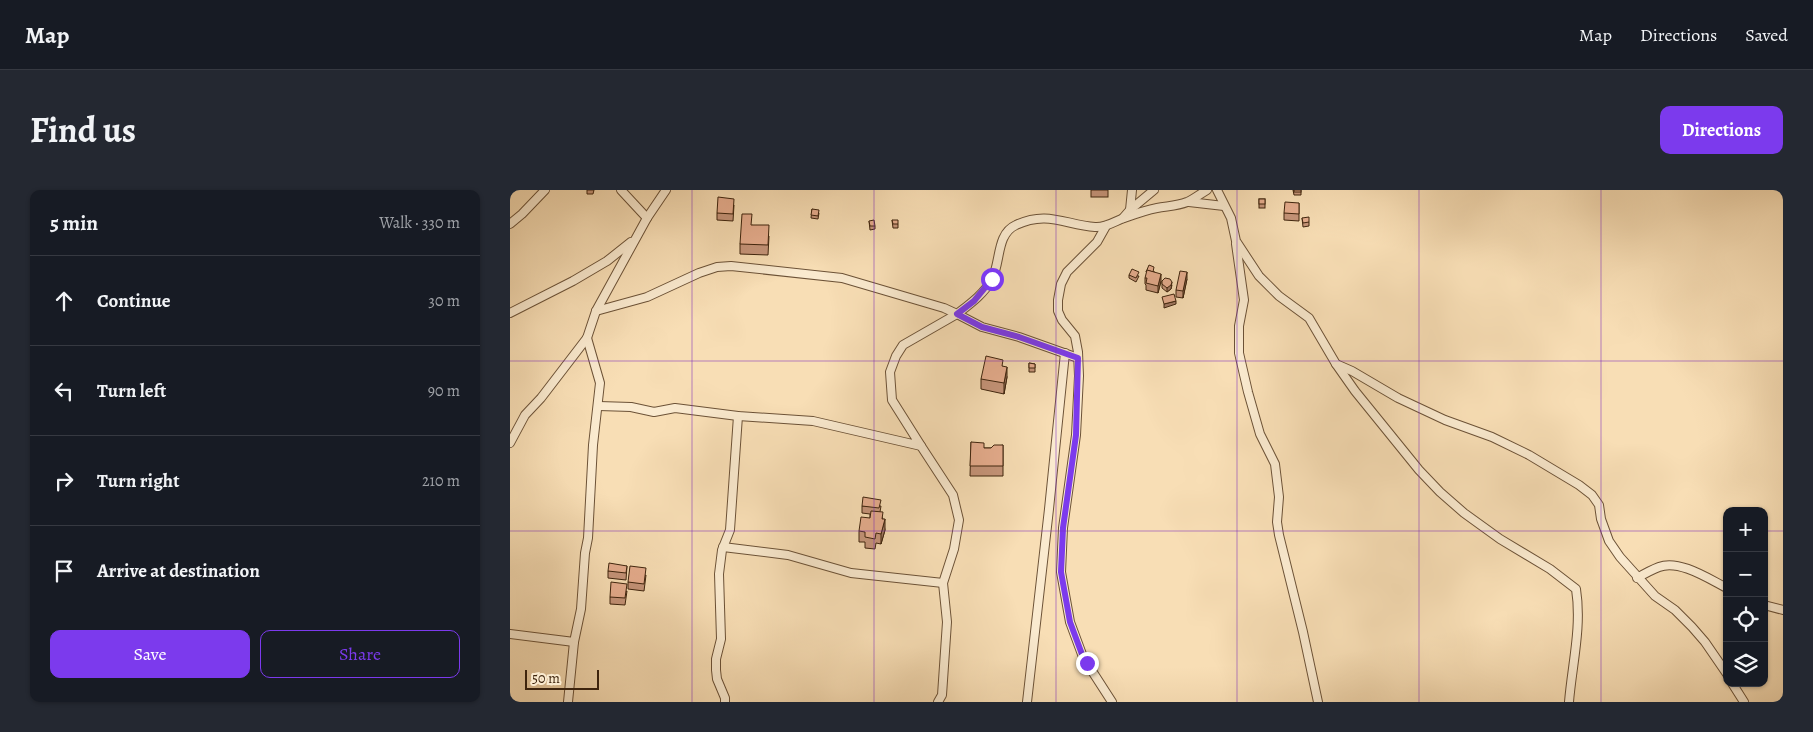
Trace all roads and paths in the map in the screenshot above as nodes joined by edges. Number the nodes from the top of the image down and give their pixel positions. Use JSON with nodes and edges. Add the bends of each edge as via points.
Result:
{"nodes":[{"id":1,"x":545,"y":190,"type":"edge"},
{"id":2,"x":622,"y":190,"type":"edge"},
{"id":3,"x":666,"y":190,"type":"edge"},
{"id":4,"x":1132,"y":190,"type":"edge"},
{"id":5,"x":1154,"y":190,"type":"edge"},
{"id":6,"x":1207,"y":190,"type":"edge"},
{"id":7,"x":1217,"y":190,"type":"edge"},
{"id":8,"x":1189,"y":202,"type":"junction"},
{"id":9,"x":1224,"y":206,"type":"junction"},
{"id":10,"x":1130,"y":210,"type":"junction"},
{"id":11,"x":647,"y":218,"type":"junction"},
{"id":12,"x":1123,"y":218,"type":"junction"},
{"id":13,"x":510,"y":224,"type":"edge"},
{"id":14,"x":1106,"y":226,"type":"junction"},
{"id":15,"x":634,"y":240,"type":"junction"},
{"id":16,"x":1236,"y":241,"type":"junction"},
{"id":17,"x":596,"y":311,"type":"junction"},
{"id":18,"x":510,"y":313,"type":"edge"},
{"id":19,"x":957,"y":314,"type":"junction"},
{"id":20,"x":587,"y":338,"type":"junction"},
{"id":21,"x":1065,"y":353,"type":"junction"},
{"id":22,"x":1078,"y":358,"type":"junction"},
{"id":23,"x":1336,"y":364,"type":"junction"},
{"id":24,"x":599,"y":406,"type":"junction"},
{"id":25,"x":738,"y":416,"type":"junction"},
{"id":26,"x":510,"y":443,"type":"edge"},
{"id":27,"x":921,"y":446,"type":"junction"},
{"id":28,"x":723,"y":547,"type":"junction"},
{"id":29,"x":1637,"y":578,"type":"junction"},
{"id":30,"x":943,"y":583,"type":"junction"},
{"id":31,"x":1723,"y":586,"type":"edge"},
{"id":32,"x":1768,"y":606,"type":"edge"},
{"id":33,"x":1783,"y":610,"type":"edge"},
{"id":34,"x":510,"y":634,"type":"edge"},
{"id":35,"x":574,"y":642,"type":"junction"},
{"id":36,"x":1723,"y":668,"type":"edge"},
{"id":37,"x":1735,"y":687,"type":"edge"},
{"id":38,"x":568,"y":702,"type":"edge"},
{"id":39,"x":725,"y":702,"type":"edge"},
{"id":40,"x":938,"y":702,"type":"edge"},
{"id":41,"x":1026,"y":702,"type":"edge"},
{"id":42,"x":1112,"y":702,"type":"edge"},
{"id":43,"x":1318,"y":702,"type":"edge"},
{"id":44,"x":1568,"y":702,"type":"edge"},
{"id":45,"x":1744,"y":702,"type":"edge"}],
"edges":[{"from":1,"to":13,"type":"street"},
{"from":2,"to":11,"type":"street"},
{"from":3,"to":11,"type":"street"},
{"from":4,"to":10,"type":"street"},
{"from":5,"to":10,"type":"street"},
{"from":6,"to":8,"type":"street"},
{"from":7,"to":9,"type":"street"},
{"from":8,"to":9,"type":"street"},
{"from":8,"to":12,"type":"street"},
{"from":9,"to":16,"type":"street"},
{"from":10,"to":12,"type":"street"},
{"from":11,"to":15,"type":"street"},
{"from":12,"to":14,"type":"street"},
{"from":14,"to":19,"type":"street","via":[[1096,228],[1052,218],[1017,225],[1002,239],[992,279],[974,301]]},
{"from":14,"to":22,"type":"street","via":[[1097,242],[1067,272],[1061,284],[1058,311],[1075,336]]},
{"from":15,"to":17,"type":"street"},
{"from":15,"to":18,"type":"street","via":[[574,281]]},
{"from":16,"to":23,"type":"street","via":[[1264,282],[1309,318]]},
{"from":16,"to":43,"type":"street","via":[[1244,300],[1239,326],[1239,353],[1260,434],[1275,464],[1279,535]]},
{"from":17,"to":19,"type":"street","via":[[647,297],[717,267],[732,266],[842,278]]},
{"from":17,"to":20,"type":"street"},
{"from":19,"to":21,"type":"street","via":[[982,327]]},
{"from":19,"to":27,"type":"street","via":[[904,345],[890,372],[892,400]]},
{"from":20,"to":24,"type":"street","via":[[600,383]]},
{"from":20,"to":26,"type":"street","via":[[525,415]]},
{"from":21,"to":22,"type":"street"},
{"from":21,"to":41,"type":"street"},
{"from":22,"to":42,"type":"street","via":[[1076,435],[1063,528],[1061,572],[1070,622],[1083,657]]},
{"from":23,"to":29,"type":"street","via":[[1398,398],[1529,455],[1579,485],[1599,505],[1609,541]]},
{"from":23,"to":44,"type":"street","via":[[1440,492],[1500,540],[1550,569],[1576,589],[1577,639]]},
{"from":24,"to":25,"type":"street","via":[[654,412],[675,408]]},
{"from":24,"to":35,"type":"street","via":[[593,445],[581,609]]},
{"from":25,"to":27,"type":"street","via":[[813,421]]},
{"from":25,"to":28,"type":"street","via":[[730,530]]},
{"from":27,"to":30,"type":"street","via":[[953,495],[960,520]]},
{"from":28,"to":30,"type":"street","via":[[788,555],[851,573]]},
{"from":28,"to":39,"type":"street","via":[[719,574],[721,639],[716,670]]},
{"from":29,"to":31,"type":"street","via":[[1661,566],[1684,567]]},
{"from":29,"to":36,"type":"street","via":[[1692,627]]},
{"from":30,"to":40,"type":"street","via":[[947,622],[942,695]]},
{"from":32,"to":33,"type":"street"},
{"from":34,"to":35,"type":"street"},
{"from":35,"to":38,"type":"street"},
{"from":37,"to":45,"type":"street"}]}
